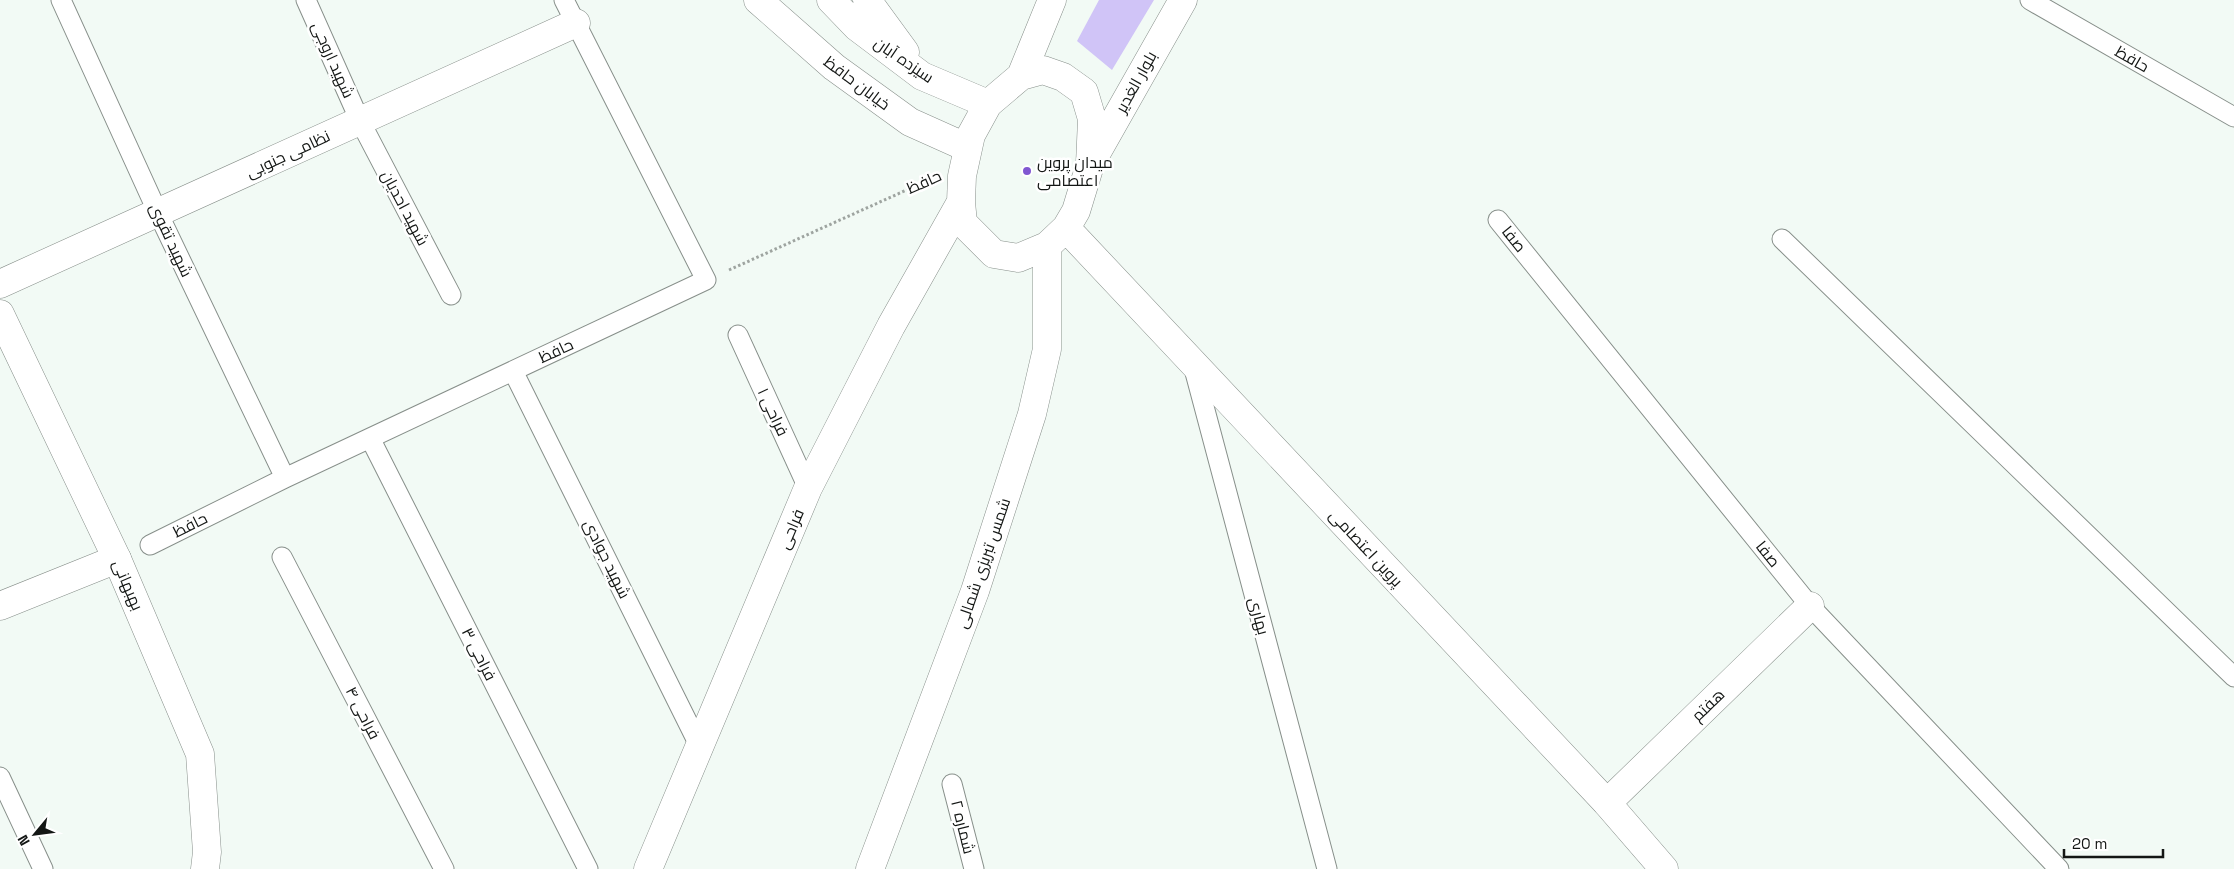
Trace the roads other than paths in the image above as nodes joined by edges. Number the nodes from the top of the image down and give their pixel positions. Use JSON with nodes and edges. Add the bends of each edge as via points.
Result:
{"nodes":[{"id":1,"x":61,"y":0,"type":"edge"},
{"id":2,"x":306,"y":0,"type":"edge"},
{"id":3,"x":758,"y":0,"type":"edge"},
{"id":4,"x":831,"y":0,"type":"edge"},
{"id":5,"x":867,"y":0,"type":"edge"},
{"id":6,"x":1052,"y":0,"type":"edge"},
{"id":7,"x":1183,"y":0,"type":"edge"},
{"id":8,"x":2030,"y":0,"type":"edge"},
{"id":9,"x":570,"y":12,"type":"edge"},
{"id":10,"x":922,"y":76,"type":"junction"},
{"id":11,"x":1020,"y":76,"type":"junction"},
{"id":12,"x":988,"y":104,"type":"junction"},
{"id":13,"x":2234,"y":117,"type":"edge"},
{"id":14,"x":360,"y":121,"type":"junction"},
{"id":15,"x":966,"y":156,"type":"junction"},
{"id":16,"x":1090,"y":165,"type":"junction"},
{"id":17,"x":961,"y":202,"type":"junction"},
{"id":18,"x":158,"y":213,"type":"junction"},
{"id":19,"x":1498,"y":220,"type":"dead end"},
{"id":20,"x":1057,"y":237,"type":"junction"},
{"id":21,"x":1782,"y":239,"type":"dead end"},
{"id":22,"x":0,"y":284,"type":"edge"},
{"id":23,"x":451,"y":295,"type":"dead end"},
{"id":24,"x":0,"y":314,"type":"edge"},
{"id":25,"x":738,"y":335,"type":"dead end"},
{"id":26,"x":1192,"y":364,"type":"junction"},
{"id":27,"x":513,"y":371,"type":"junction"},
{"id":28,"x":370,"y":438,"type":"junction"},
{"id":29,"x":285,"y":478,"type":"junction"},
{"id":30,"x":808,"y":488,"type":"junction"},
{"id":31,"x":150,"y":545,"type":"dead end"},
{"id":32,"x":282,"y":558,"type":"dead end"},
{"id":33,"x":117,"y":559,"type":"junction"},
{"id":34,"x":0,"y":606,"type":"edge"},
{"id":35,"x":1810,"y":606,"type":"junction"},
{"id":36,"x":2234,"y":677,"type":"edge"},
{"id":37,"x":700,"y":747,"type":"junction"},
{"id":38,"x":0,"y":777,"type":"edge"},
{"id":39,"x":952,"y":784,"type":"dead end"},
{"id":40,"x":1607,"y":803,"type":"junction"},
{"id":41,"x":43,"y":869,"type":"edge"},
{"id":42,"x":205,"y":869,"type":"edge"},
{"id":43,"x":444,"y":869,"type":"edge"},
{"id":44,"x":588,"y":869,"type":"edge"},
{"id":45,"x":648,"y":869,"type":"edge"},
{"id":46,"x":870,"y":869,"type":"edge"},
{"id":47,"x":974,"y":869,"type":"edge"},
{"id":48,"x":1327,"y":869,"type":"edge"},
{"id":49,"x":1664,"y":869,"type":"edge"},
{"id":50,"x":2059,"y":869,"type":"edge"}],
"edges":[{"from":1,"to":18,"type":"lane","name":"شهید تقوی"},
{"from":2,"to":14,"type":"lane","name":"شهید اروجی"},
{"from":3,"to":15,"type":"street","name":"خیابان حافظ","via":[[834,67],[910,122]]},
{"from":4,"to":10,"type":"street","name":"سیزده آبان","via":[[857,27]]},
{"from":5,"to":10,"type":"street"},
{"from":6,"to":11,"type":"street"},
{"from":7,"to":16,"type":"street","name":"بلوار الغدیر"},
{"from":8,"to":13,"type":"lane","name":"حافظ"},
{"from":9,"to":14,"type":"street","name":"نظامی جنوبی"},
{"from":9,"to":27,"type":"lane","name":"حافظ","via":[[706,280]]},
{"from":10,"to":12,"type":"street","name":"سیزده آبان"},
{"from":11,"to":12,"type":"street"},
{"from":11,"to":16,"type":"street","via":[[1043,70],[1063,77],[1084,92],[1092,119]]},
{"from":12,"to":15,"type":"street","via":[[971,136]]},
{"from":14,"to":18,"type":"street","name":"نظامی جنوبی"},
{"from":14,"to":23,"type":"lane","name":"شهید احدیان"},
{"from":15,"to":17,"type":"street"},
{"from":16,"to":20,"type":"street","via":[[1076,211]]},
{"from":17,"to":20,"type":"street","via":[[963,223],[994,254],[1018,258]]},
{"from":17,"to":30,"type":"street","name":"فراحی","via":[[891,326]]},
{"from":18,"to":22,"type":"street","name":"نظامی جنوبی"},
{"from":18,"to":29,"type":"lane","name":"شهید تقوی"},
{"from":19,"to":35,"type":"lane","name":"صفا"},
{"from":20,"to":26,"type":"street","name":"پروین اعتصامی"},
{"from":20,"to":46,"type":"street","name":"شمس تبریزی شمالی","via":[[1048,349],[1032,414],[975,591]]},
{"from":21,"to":36,"type":"lane"},
{"from":24,"to":33,"type":"street","name":"بهبهانی"},
{"from":25,"to":30,"type":"lane","name":"فراحی ۱"},
{"from":26,"to":40,"type":"street","name":"پروین اعتصامی"},
{"from":26,"to":48,"type":"lane","name":"بهاری"},
{"from":27,"to":28,"type":"lane","name":"حافظ"},
{"from":27,"to":37,"type":"lane","name":"شهید جوادی"},
{"from":28,"to":29,"type":"lane","name":"حافظ"},
{"from":28,"to":44,"type":"lane","name":"فراحی ۳"},
{"from":29,"to":31,"type":"lane","name":"حافظ"},
{"from":30,"to":37,"type":"street","name":"فراحی"},
{"from":32,"to":43,"type":"lane","name":"فراحی ۴"},
{"from":33,"to":34,"type":"street"},
{"from":33,"to":42,"type":"street","name":"بهبهانی","via":[[200,754],[208,852]]},
{"from":35,"to":40,"type":"street","name":"هفتم"},
{"from":35,"to":50,"type":"lane","name":"صفا"},
{"from":37,"to":45,"type":"street","name":"فراحی"},
{"from":38,"to":41,"type":"lane"},
{"from":39,"to":47,"type":"lane","name":"شماره ۲"},
{"from":40,"to":49,"type":"street","name":"پروین اعتصامی"}]}
